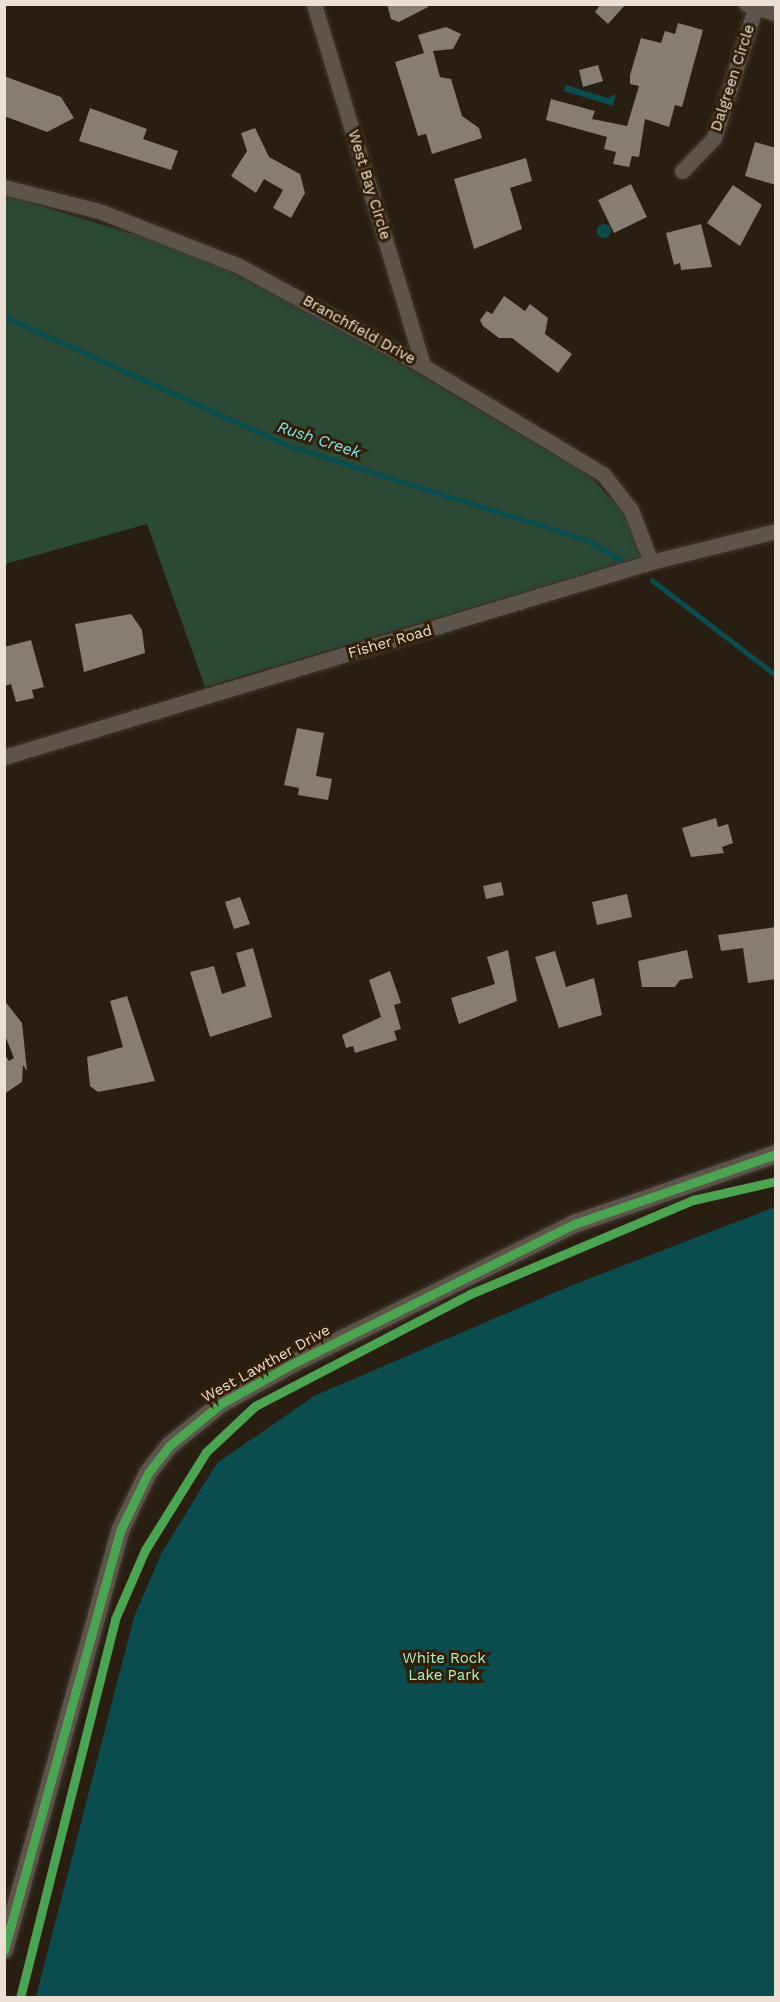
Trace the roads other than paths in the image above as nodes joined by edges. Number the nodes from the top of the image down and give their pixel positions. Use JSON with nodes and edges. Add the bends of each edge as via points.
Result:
{"nodes":[{"id":1,"x":314,"y":4,"type":"edge"},
{"id":2,"x":750,"y":7,"type":"edge"},
{"id":3,"x":776,"y":14,"type":"edge"},
{"id":4,"x":681,"y":171,"type":"dead end"},
{"id":5,"x":4,"y":187,"type":"edge"},
{"id":6,"x":423,"y":366,"type":"junction"},
{"id":7,"x":776,"y":531,"type":"edge"},
{"id":8,"x":651,"y":562,"type":"junction"},
{"id":9,"x":4,"y":757,"type":"edge"},
{"id":10,"x":776,"y":1154,"type":"edge"},
{"id":11,"x":4,"y":1950,"type":"edge"}],
"edges":[{"from":1,"to":6,"type":"street","name":"West Bay Circle"},
{"from":2,"to":3,"type":"street"},
{"from":2,"to":4,"type":"street","name":"Dalgreen Circle","via":[[714,138]]},
{"from":5,"to":6,"type":"street","name":"Branchfield Drive","via":[[99,211],[237,265]]},
{"from":6,"to":8,"type":"street","name":"Branchfield Drive","via":[[603,474],[631,510]]},
{"from":7,"to":8,"type":"street","name":"Fisher Road"},
{"from":8,"to":9,"type":"street","name":"Fisher Road"},
{"from":10,"to":11,"type":"street","name":"West Lawther Drive","via":[[574,1224],[292,1364],[222,1403],[169,1446],[148,1473],[120,1531]]}]}
